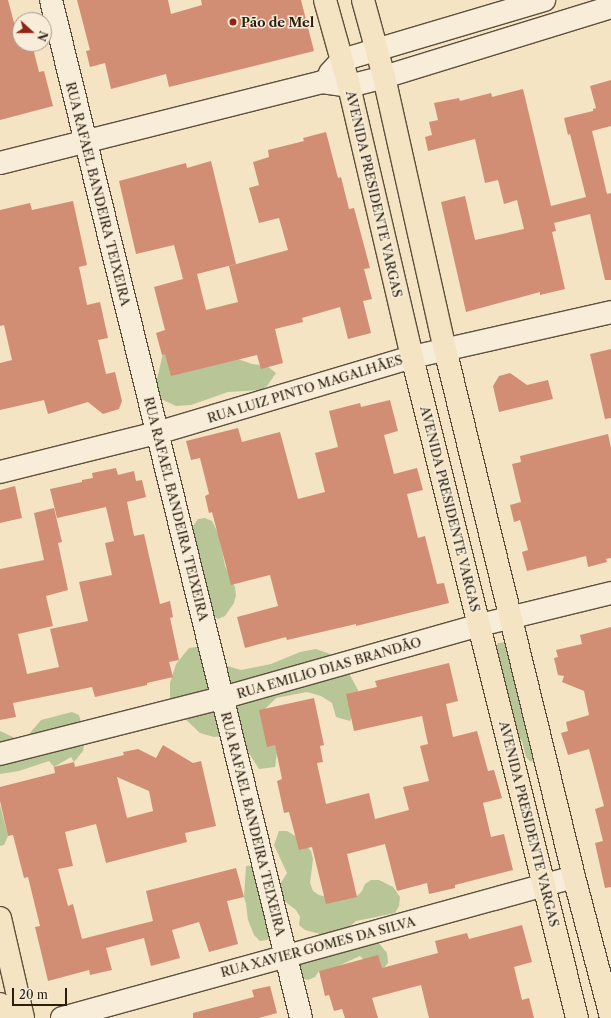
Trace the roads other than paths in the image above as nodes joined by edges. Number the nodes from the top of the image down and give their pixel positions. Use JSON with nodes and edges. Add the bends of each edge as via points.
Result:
{"nodes":[{"id":1,"x":50,"y":0,"type":"edge"},
{"id":2,"x":325,"y":0,"type":"edge"},
{"id":3,"x":363,"y":0,"type":"edge"},
{"id":4,"x":544,"y":0,"type":"edge"},
{"id":5,"x":611,"y":7,"type":"edge"},
{"id":6,"x":378,"y":50,"type":"junction"},
{"id":7,"x":342,"y":60,"type":"junction"},
{"id":8,"x":384,"y":77,"type":"junction"},
{"id":9,"x":322,"y":82,"type":"junction"},
{"id":10,"x":349,"y":86,"type":"junction"},
{"id":11,"x":85,"y":141,"type":"junction"},
{"id":12,"x":0,"y":163,"type":"edge"},
{"id":13,"x":611,"y":312,"type":"edge"},
{"id":14,"x":445,"y":348,"type":"junction"},
{"id":15,"x":412,"y":357,"type":"junction"},
{"id":16,"x":157,"y":433,"type":"junction"},
{"id":17,"x":0,"y":472,"type":"edge"},
{"id":18,"x":611,"y":593,"type":"edge"},
{"id":19,"x":512,"y":617,"type":"junction"},
{"id":20,"x":480,"y":625,"type":"junction"},
{"id":21,"x":222,"y":698,"type":"junction"},
{"id":22,"x":0,"y":754,"type":"edge"},
{"id":23,"x":574,"y":877,"type":"junction"},
{"id":24,"x":544,"y":885,"type":"junction"},
{"id":25,"x":0,"y":918,"type":"edge"},
{"id":26,"x":286,"y":956,"type":"junction"},
{"id":27,"x":0,"y":1004,"type":"edge"},
{"id":28,"x":611,"y":1016,"type":"edge"},
{"id":29,"x":15,"y":1018,"type":"edge"},
{"id":30,"x":23,"y":1018,"type":"edge"},
{"id":31,"x":62,"y":1018,"type":"edge"},
{"id":32,"x":301,"y":1018,"type":"edge"},
{"id":33,"x":577,"y":1018,"type":"edge"}],
"edges":[{"from":1,"to":11,"type":"street","name":"RUA RAFAEL BANDEIRA TEIXEIRA"},
{"from":2,"to":7,"type":"main road","name":"AVENIDA PRESIDENTE VARGAS"},
{"from":3,"to":6,"type":"main road"},
{"from":4,"to":6,"type":"street"},
{"from":5,"to":8,"type":"street"},
{"from":6,"to":7,"type":"street"},
{"from":6,"to":8,"type":"main road"},
{"from":7,"to":9,"type":"street"},
{"from":7,"to":10,"type":"main road","name":"AVENIDA PRESIDENTE VARGAS"},
{"from":8,"to":10,"type":"street"},
{"from":8,"to":14,"type":"main road"},
{"from":9,"to":10,"type":"street"},
{"from":9,"to":11,"type":"street"},
{"from":10,"to":15,"type":"main road","name":"AVENIDA PRESIDENTE VARGAS"},
{"from":11,"to":12,"type":"street"},
{"from":11,"to":16,"type":"street","name":"RUA RAFAEL BANDEIRA TEIXEIRA"},
{"from":13,"to":14,"type":"street","name":"RUA LUIZ PINTO MAGALHÃES"},
{"from":14,"to":15,"type":"street","name":"RUA LUIZ PINTO MAGALHÃES"},
{"from":14,"to":19,"type":"main road"},
{"from":15,"to":16,"type":"street","name":"RUA LUIZ PINTO MAGALHÃES"},
{"from":15,"to":20,"type":"main road","name":"AVENIDA PRESIDENTE VARGAS"},
{"from":16,"to":17,"type":"street","name":"RUA LUIZ PINTO MAGALHÃES"},
{"from":16,"to":21,"type":"street","name":"RUA RAFAEL BANDEIRA TEIXEIRA"},
{"from":18,"to":19,"type":"street","name":"RUA EMILIO DIAS BRANDÃO"},
{"from":19,"to":20,"type":"street","name":"RUA EMILIO DIAS BRANDÃO"},
{"from":19,"to":23,"type":"main road"},
{"from":20,"to":21,"type":"street","name":"RUA EMILIO DIAS BRANDÃO"},
{"from":20,"to":24,"type":"main road","name":"AVENIDA PRESIDENTE VARGAS"},
{"from":21,"to":22,"type":"street","name":"RUA EMILIO DIAS BRANDÃO"},
{"from":21,"to":26,"type":"street","name":"RUA RAFAEL BANDEIRA TEIXEIRA"},
{"from":23,"to":24,"type":"street","name":"RUA XAVIER GOMES DA SILVA"},
{"from":23,"to":28,"type":"main road"},
{"from":24,"to":26,"type":"street","name":"RUA XAVIER GOMES DA SILVA"},
{"from":24,"to":33,"type":"main road","name":"AVENIDA PRESIDENTE VARGAS"},
{"from":25,"to":30,"type":"main road"},
{"from":26,"to":31,"type":"street","name":"RUA XAVIER GOMES DA SILVA"},
{"from":26,"to":32,"type":"street","name":"RUA RAFAEL BANDEIRA TEIXEIRA"},
{"from":27,"to":29,"type":"main road"}]}
